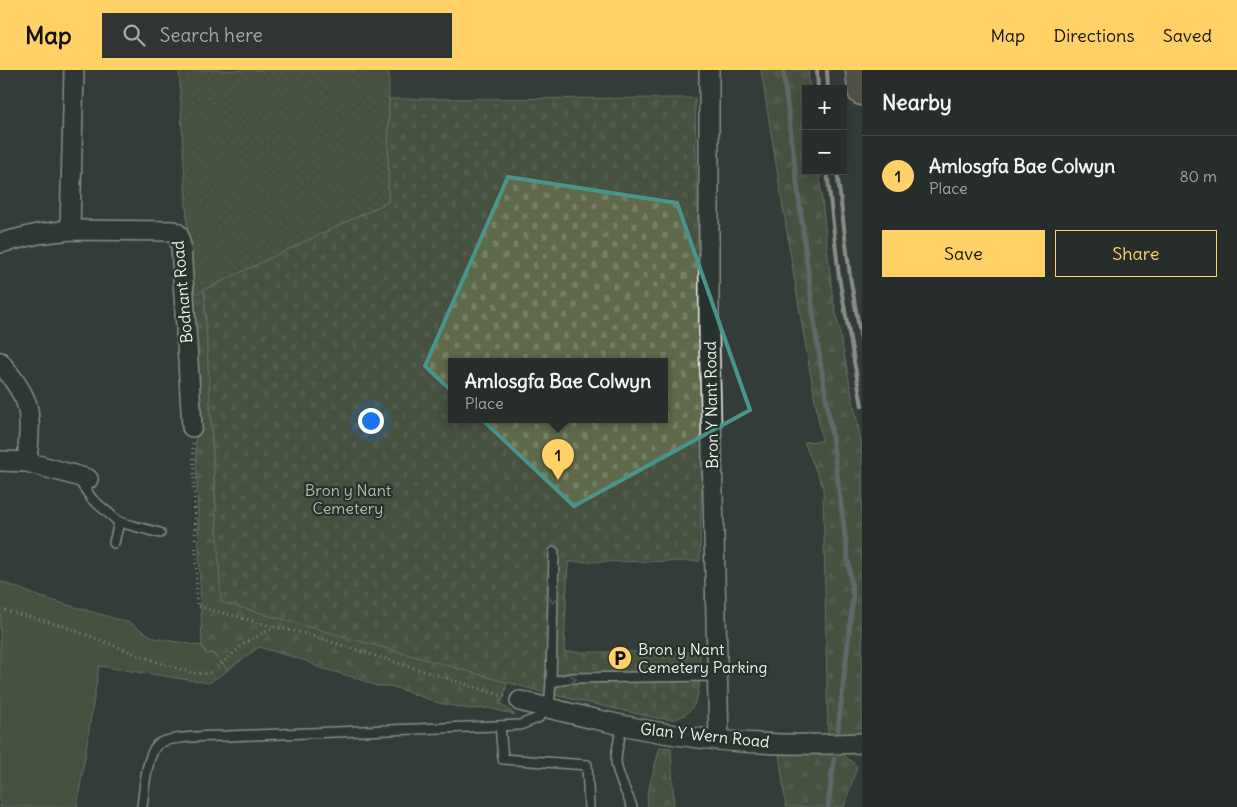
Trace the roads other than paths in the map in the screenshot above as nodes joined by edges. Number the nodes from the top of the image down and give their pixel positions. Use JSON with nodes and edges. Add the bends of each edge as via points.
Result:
{"nodes":[{"id":1,"x":74,"y":70,"type":"edge"},
{"id":2,"x":709,"y":70,"type":"edge"},
{"id":3,"x":860,"y":70,"type":"edge"},
{"id":4,"x":862,"y":91,"type":"edge"},
{"id":5,"x":70,"y":230,"type":"junction"},
{"id":6,"x":0,"y":243,"type":"edge"},
{"id":7,"x":0,"y":362,"type":"edge"},
{"id":8,"x":192,"y":427,"type":"road end"},
{"id":9,"x":0,"y":461,"type":"edge"},
{"id":10,"x":27,"y":462,"type":"junction"},
{"id":11,"x":82,"y":478,"type":"joint"},
{"id":12,"x":119,"y":522,"type":"junction"},
{"id":13,"x":160,"y":533,"type":"dead end"},
{"id":14,"x":114,"y":543,"type":"dead end"},
{"id":15,"x":554,"y":552,"type":"dead end"},
{"id":16,"x":716,"y":676,"type":"junction"},
{"id":17,"x":551,"y":682,"type":"junction"},
{"id":18,"x":520,"y":701,"type":"road end"},
{"id":19,"x":550,"y":708,"type":"junction"},
{"id":20,"x":623,"y":725,"type":"junction"},
{"id":21,"x":500,"y":726,"type":"junction"},
{"id":22,"x":718,"y":740,"type":"junction"},
{"id":23,"x":862,"y":743,"type":"edge"},
{"id":24,"x":142,"y":807,"type":"edge"},
{"id":25,"x":589,"y":807,"type":"edge"},
{"id":26,"x":632,"y":807,"type":"edge"}],
"edges":[{"from":1,"to":5,"type":"street"},
{"from":2,"to":16,"type":"street","name":"Bron Y Nant Road","via":[[709,331]]},
{"from":3,"to":4,"type":"highway"},
{"from":5,"to":6,"type":"street","name":"Bodnant Road"},
{"from":5,"to":8,"type":"street","name":"Bodnant Road","via":[[174,231],[178,234]]},
{"from":7,"to":10,"type":"street","via":[[18,385],[27,404]]},
{"from":9,"to":10,"type":"street"},
{"from":10,"to":11,"type":"street"},
{"from":11,"to":12,"type":"lane","via":[[92,499]]},
{"from":12,"to":13,"type":"lane"},
{"from":12,"to":14,"type":"lane"},
{"from":15,"to":17,"type":"lane","one_way":true},
{"from":17,"to":16,"type":"lane","one_way":true,"via":[[572,678]]},
{"from":16,"to":22,"type":"street","name":"Bron Y Nant Road"},
{"from":17,"to":19,"type":"lane"},
{"from":18,"to":19,"type":"street","name":"Glan Y Wern Road"},
{"from":19,"to":20,"type":"street","name":"Glan Y Wern Road"},
{"from":19,"to":21,"type":"lane","via":[[538,718],[520,725]]},
{"from":20,"to":22,"type":"street","name":"Glan Y Wern Road"},
{"from":20,"to":26,"type":"lane","via":[[616,761]]},
{"from":21,"to":24,"type":"lane","via":[[170,740],[158,744],[153,751]]},
{"from":21,"to":25,"type":"lane","via":[[503,760],[587,765]]},
{"from":22,"to":23,"type":"street","name":"Glan Y Wern Road","via":[[817,745]]}]}
